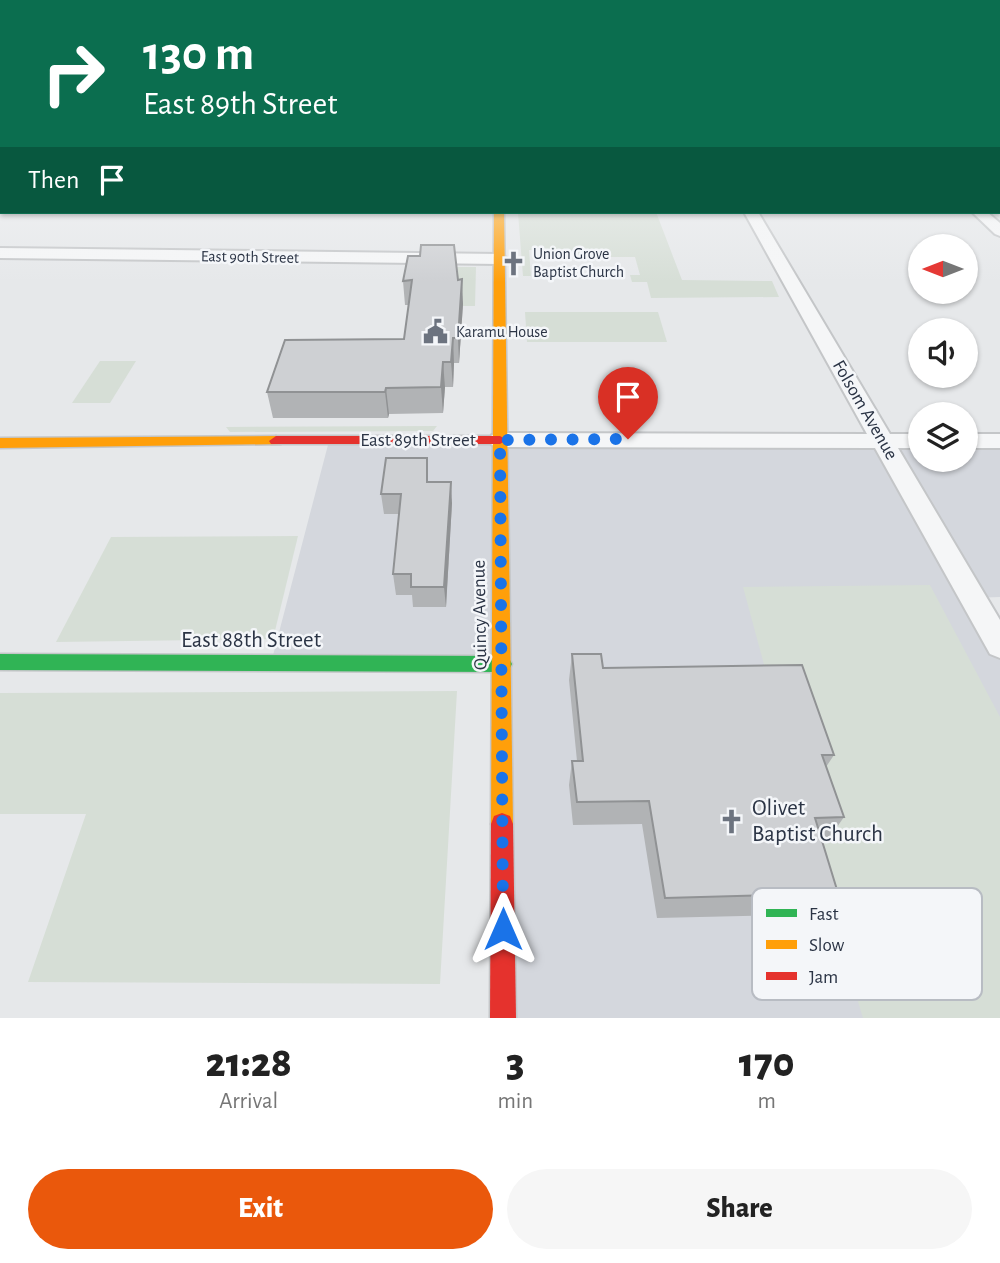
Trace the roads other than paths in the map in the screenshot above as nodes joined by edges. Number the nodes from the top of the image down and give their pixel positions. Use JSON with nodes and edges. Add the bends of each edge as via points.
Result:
{"nodes":[{"id":1,"x":499,"y":214,"type":"edge"},
{"id":2,"x":752,"y":214,"type":"edge"},
{"id":3,"x":981,"y":214,"type":"edge"},
{"id":4,"x":1000,"y":231,"type":"edge"},
{"id":5,"x":0,"y":253,"type":"edge"},
{"id":6,"x":500,"y":259,"type":"junction"},
{"id":7,"x":500,"y":440,"type":"junction"},
{"id":8,"x":883,"y":441,"type":"junction"},
{"id":9,"x":908,"y":441,"type":"edge"},
{"id":10,"x":978,"y":441,"type":"edge"},
{"id":11,"x":1000,"y":441,"type":"edge"},
{"id":12,"x":0,"y":443,"type":"edge"},
{"id":13,"x":1000,"y":646,"type":"edge"},
{"id":14,"x":0,"y":662,"type":"edge"},
{"id":15,"x":502,"y":664,"type":"junction"},
{"id":16,"x":503,"y":1018,"type":"edge"}],
"edges":[{"from":1,"to":6,"type":"street","name":"Quincy Avenue"},
{"from":2,"to":8,"type":"street","name":"Folsom Avenue"},
{"from":3,"to":4,"type":"street"},
{"from":5,"to":6,"type":"street","name":"East 90th Street"},
{"from":6,"to":7,"type":"street","name":"Quincy Avenue"},
{"from":7,"to":8,"type":"street","name":"East 89th Street"},
{"from":7,"to":12,"type":"street","name":"East 89th Street"},
{"from":7,"to":15,"type":"street","name":"Quincy Avenue"},
{"from":8,"to":9,"type":"street","name":"East 89th Street"},
{"from":8,"to":13,"type":"street","name":"Folsom Avenue"},
{"from":10,"to":11,"type":"street"},
{"from":14,"to":15,"type":"street","name":"East 88th Street"},
{"from":15,"to":16,"type":"street","name":"Quincy Avenue"}]}
